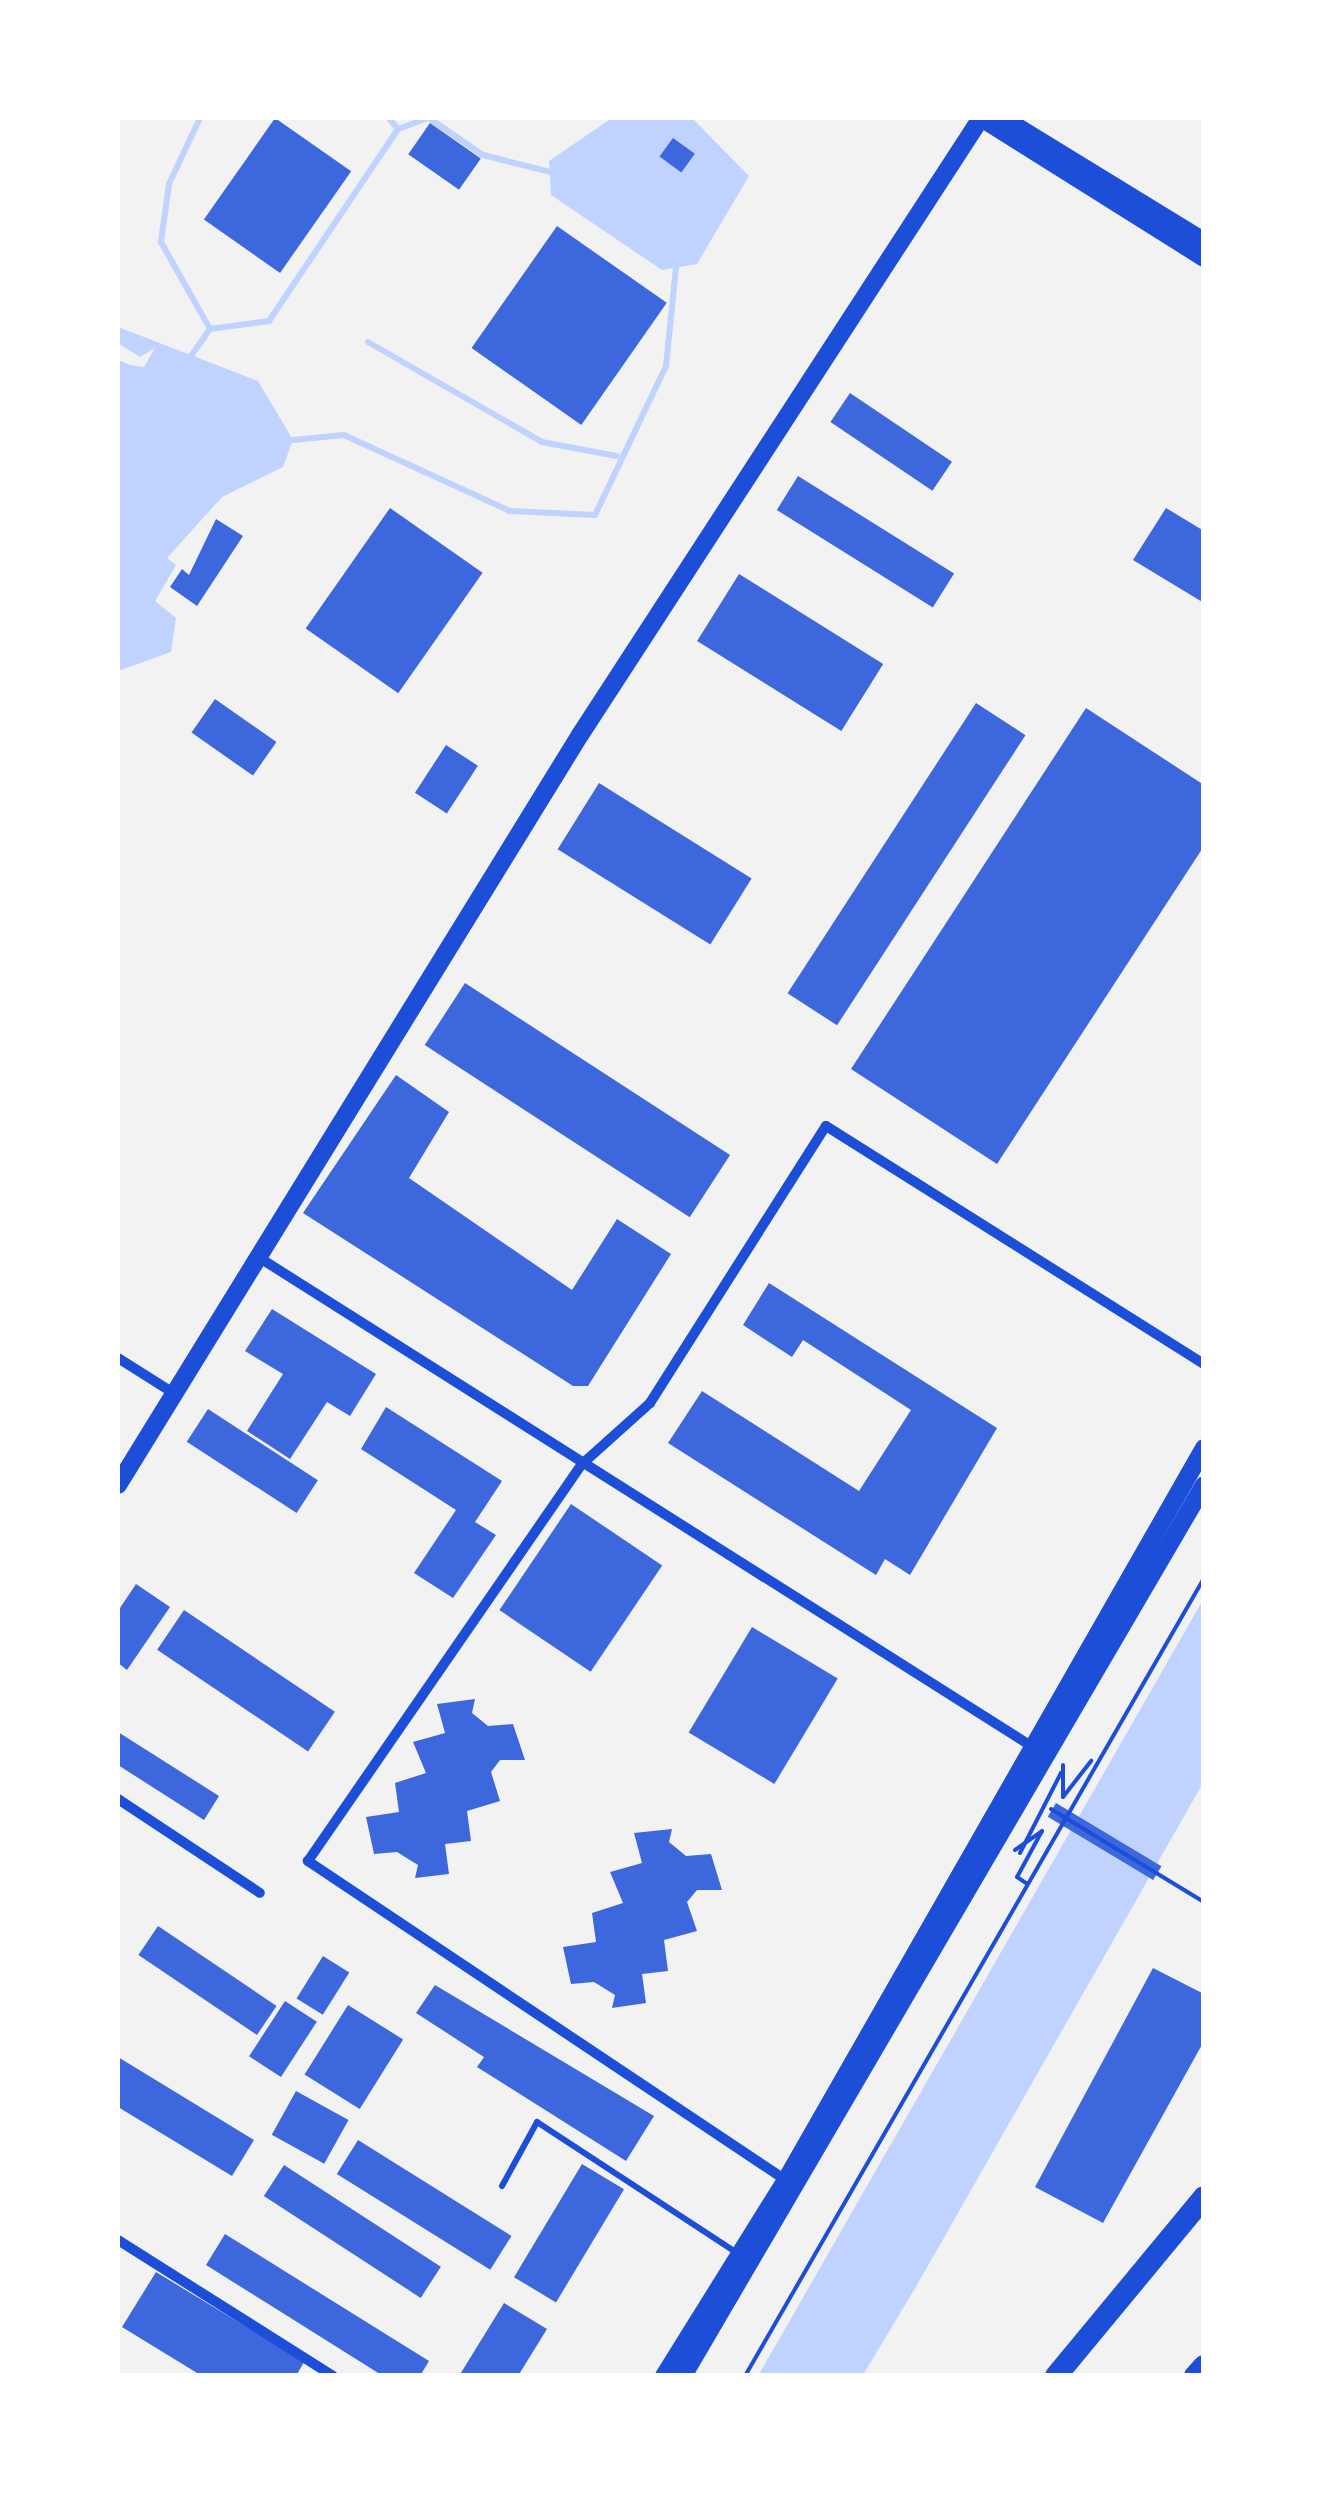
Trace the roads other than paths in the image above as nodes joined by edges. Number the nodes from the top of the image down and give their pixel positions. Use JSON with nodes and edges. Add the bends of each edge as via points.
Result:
{"nodes":[{"id":1,"x":981,"y":118,"type":"edge"},
{"id":2,"x":1003,"y":118,"type":"edge"},
{"id":3,"x":1204,"y":241,"type":"edge"},
{"id":4,"x":1204,"y":258,"type":"edge"},
{"id":5,"x":264,"y":1260,"type":"junction"},
{"id":6,"x":118,"y":1358,"type":"edge"},
{"id":7,"x":1204,"y":1364,"type":"edge"},
{"id":8,"x":176,"y":1395,"type":"junction"},
{"id":9,"x":1204,"y":1448,"type":"edge"},
{"id":10,"x":581,"y":1464,"type":"junction"},
{"id":11,"x":118,"y":1485,"type":"edge"},
{"id":12,"x":1204,"y":1485,"type":"edge"},
{"id":13,"x":1048,"y":1756,"type":"junction"},
{"id":14,"x":118,"y":1798,"type":"edge"},
{"id":15,"x":260,"y":1893,"type":"dead end"},
{"id":16,"x":792,"y":2185,"type":"junction"},
{"id":17,"x":502,"y":2186,"type":"dead end"},
{"id":18,"x":1204,"y":2197,"type":"edge"},
{"id":19,"x":118,"y":2240,"type":"edge"},
{"id":20,"x":747,"y":2258,"type":"junction"},
{"id":21,"x":1204,"y":2366,"type":"edge"},
{"id":22,"x":333,"y":2376,"type":"edge"},
{"id":23,"x":664,"y":2376,"type":"edge"},
{"id":24,"x":683,"y":2376,"type":"edge"},
{"id":25,"x":1056,"y":2376,"type":"edge"},
{"id":26,"x":1195,"y":2376,"type":"edge"}],
"edges":[{"from":1,"to":4,"type":"street"},
{"from":1,"to":5,"type":"street","via":[[580,736]]},
{"from":2,"to":3,"type":"street"},
{"from":5,"to":8,"type":"street"},
{"from":5,"to":10,"type":"street"},
{"from":6,"to":8,"type":"street"},
{"from":7,"to":10,"type":"street","via":[[826,1126],[650,1404]]},
{"from":8,"to":11,"type":"street"},
{"from":9,"to":13,"type":"street"},
{"from":10,"to":13,"type":"street"},
{"from":10,"to":16,"type":"street","via":[[308,1861]]},
{"from":12,"to":13,"type":"street"},
{"from":13,"to":16,"type":"street"},
{"from":14,"to":15,"type":"street"},
{"from":16,"to":20,"type":"street"},
{"from":17,"to":20,"type":"lane","via":[[537,2122]]},
{"from":18,"to":25,"type":"highway"},
{"from":19,"to":22,"type":"street"},
{"from":20,"to":23,"type":"street"},
{"from":20,"to":24,"type":"street"},
{"from":21,"to":26,"type":"highway"}]}
